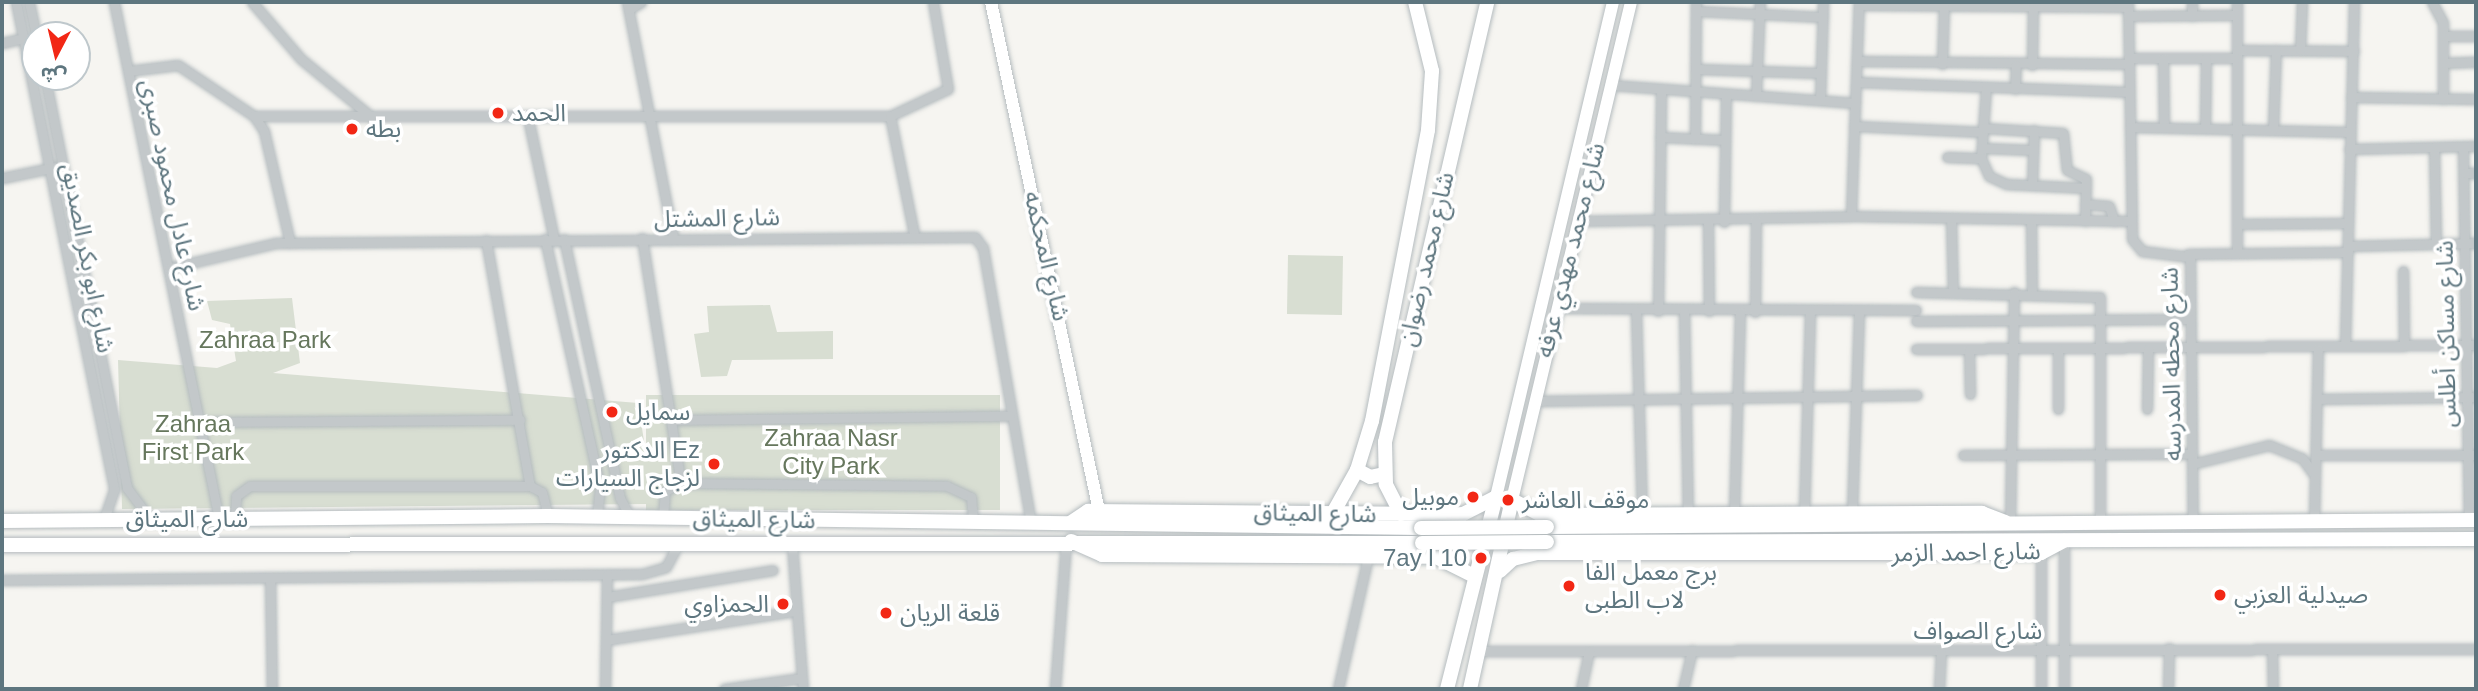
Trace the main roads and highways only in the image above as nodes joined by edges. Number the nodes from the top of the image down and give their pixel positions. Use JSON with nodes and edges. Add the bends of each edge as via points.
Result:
{"nodes":[{"id":1,"x":1415,"y":2,"type":"edge"},
{"id":2,"x":1487,"y":2,"type":"edge"},
{"id":3,"x":1357,"y":470,"type":"junction"},
{"id":4,"x":1384,"y":474,"type":"junction"},
{"id":5,"x":1333,"y":513,"type":"junction"},
{"id":6,"x":1401,"y":514,"type":"junction"},
{"id":7,"x":1443,"y":514,"type":"junction"},
{"id":8,"x":1542,"y":515,"type":"junction"},
{"id":9,"x":420,"y":517,"type":"junction"},
{"id":10,"x":461,"y":517,"type":"junction"},
{"id":11,"x":2,"y":520,"type":"edge"},
{"id":12,"x":2473,"y":521,"type":"edge"},
{"id":13,"x":1070,"y":523,"type":"junction"},
{"id":14,"x":2008,"y":523,"type":"junction"},
{"id":15,"x":2476,"y":540,"type":"edge"},
{"id":16,"x":1068,"y":541,"type":"junction"},
{"id":17,"x":2064,"y":541,"type":"junction"},
{"id":18,"x":2,"y":545,"type":"edge"},
{"id":19,"x":421,"y":546,"type":"junction"},
{"id":20,"x":461,"y":546,"type":"junction"},
{"id":21,"x":1537,"y":553,"type":"junction"},
{"id":22,"x":1444,"y":558,"type":"junction"},
{"id":23,"x":1500,"y":570,"type":"junction"},
{"id":24,"x":1474,"y":576,"type":"junction"},
{"id":25,"x":1452,"y":667,"type":"junction"},
{"id":26,"x":1475,"y":671,"type":"junction"},
{"id":27,"x":1447,"y":689,"type":"edge"},
{"id":28,"x":1471,"y":689,"type":"edge"}],
"edges":[{"from":1,"to":3,"type":"main road","name":"شارع محمد رضوان","via":[[1429,54],[1432,106],[1405,264]]},
{"from":2,"to":4,"type":"main road","name":"شارع محمد رضوان","via":[[1393,397]]},
{"from":3,"to":4,"type":"main road","via":[[1370,477]]},
{"from":3,"to":5,"type":"main road","name":"شارع محمد رضوان"},
{"from":4,"to":6,"type":"main road","name":"شارع محمد رضوان"},
{"from":5,"to":6,"type":"main road","name":"شارع الميثاق"},
{"from":5,"to":13,"type":"main road","name":"شارع الميثاق","via":[[1082,511]]},
{"from":6,"to":7,"type":"main road","name":"شارع الميثاق"},
{"from":7,"to":22,"type":"main road","via":[[1451,535]]},
{"from":7,"to":24,"type":"main road","name":"شارع الميثاق","via":[[1470,513],[1496,497]]},
{"from":8,"to":14,"type":"main road","name":"شارع احمد الزمر","via":[[1989,513]]},
{"from":8,"to":21,"type":"main road","via":[[1531,531]]},
{"from":8,"to":23,"type":"main road","name":"شارع احمد الزمر","via":[[1512,500]]},
{"from":9,"to":10,"type":"main road","name":"شارع الميثاق"},
{"from":9,"to":11,"type":"main road","name":"شارع الميثاق"},
{"from":9,"to":19,"type":"main road","via":[[426,531]]},
{"from":10,"to":13,"type":"main road","name":"شارع الميثاق"},
{"from":10,"to":20,"type":"main road","via":[[455,532]]},
{"from":12,"to":14,"type":"main road","name":"شارع احمد الزمر"},
{"from":13,"to":14,"type":"main road","bridge":true},
{"from":15,"to":17,"type":"main road","name":"شارع احمد الزمر"},
{"from":16,"to":17,"type":"main road","bridge":true},
{"from":16,"to":20,"type":"main road","name":"شارع الميثاق"},
{"from":16,"to":22,"type":"main road","name":"شارع الميثاق","via":[[1102,555]]},
{"from":17,"to":21,"type":"main road","name":"شارع احمد الزمر","via":[[2042,553]]},
{"from":18,"to":19,"type":"main road","name":"شارع الميثاق"},
{"from":19,"to":20,"type":"main road","name":"شارع الميثاق"},
{"from":21,"to":23,"type":"main road","name":"شارع احمد الزمر","via":[[1513,559]]},
{"from":22,"to":24,"type":"main road"},
{"from":23,"to":26,"type":"main road"},
{"from":24,"to":25,"type":"main road"},
{"from":25,"to":26,"type":"main road","via":[[1460,677]]},
{"from":25,"to":27,"type":"main road"},
{"from":26,"to":28,"type":"main road"}]}
